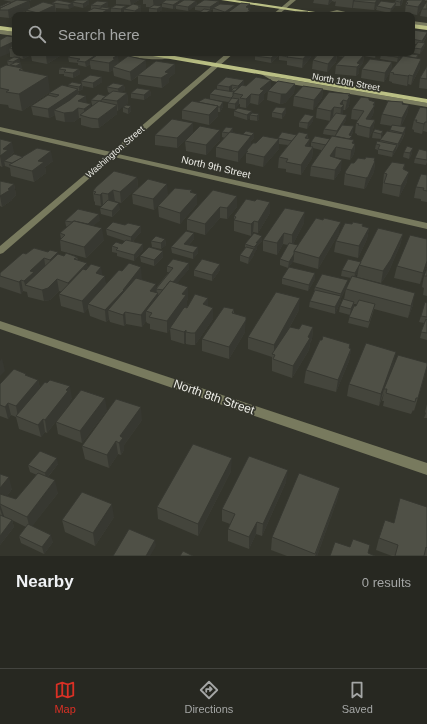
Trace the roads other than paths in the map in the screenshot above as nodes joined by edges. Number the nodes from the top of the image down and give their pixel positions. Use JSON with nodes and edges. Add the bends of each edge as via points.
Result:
{"nodes":[{"id":1,"x":224,"y":0,"type":"edge"},
{"id":2,"x":241,"y":0,"type":"edge"},
{"id":3,"x":293,"y":0,"type":"edge"},
{"id":4,"x":248,"y":3,"type":"junction"},
{"id":5,"x":283,"y":8,"type":"junction"},
{"id":6,"x":278,"y":12,"type":"edge"},
{"id":7,"x":310,"y":12,"type":"edge"},
{"id":8,"x":415,"y":23,"type":"edge"},
{"id":9,"x":427,"y":25,"type":"edge"},
{"id":10,"x":415,"y":26,"type":"edge"},
{"id":11,"x":0,"y":28,"type":"edge"},
{"id":12,"x":427,"y":28,"type":"edge"},
{"id":13,"x":12,"y":30,"type":"edge"},
{"id":14,"x":0,"y":32,"type":"edge"},
{"id":15,"x":12,"y":34,"type":"edge"},
{"id":16,"x":142,"y":56,"type":"edge"},
{"id":17,"x":164,"y":56,"type":"edge"},
{"id":18,"x":228,"y":56,"type":"edge"},
{"id":19,"x":169,"y":57,"type":"junction"},
{"id":20,"x":217,"y":65,"type":"junction"},
{"id":21,"x":263,"y":73,"type":"junction"},
{"id":22,"x":427,"y":101,"type":"edge"},
{"id":23,"x":427,"y":105,"type":"edge"},
{"id":24,"x":0,"y":129,"type":"edge"},
{"id":25,"x":113,"y":154,"type":"junction"},
{"id":26,"x":427,"y":226,"type":"edge"},
{"id":27,"x":0,"y":251,"type":"edge"},
{"id":28,"x":0,"y":325,"type":"edge"},
{"id":29,"x":427,"y":469,"type":"edge"}],
"edges":[{"from":1,"to":4,"type":"main road"},
{"from":2,"to":4,"type":"street"},
{"from":3,"to":5,"type":"street"},
{"from":4,"to":5,"type":"main road"},
{"from":5,"to":6,"type":"street"},
{"from":5,"to":7,"type":"main road"},
{"from":8,"to":9,"type":"street"},
{"from":10,"to":12,"type":"main road"},
{"from":11,"to":13,"type":"main road"},
{"from":14,"to":15,"type":"street"},
{"from":16,"to":19,"type":"street","name":"North 10th Street"},
{"from":17,"to":19,"type":"main road","name":"North 10th Street"},
{"from":18,"to":20,"type":"street","name":"Washington Street"},
{"from":19,"to":20,"type":"main road","name":"North 10th Street"},
{"from":20,"to":21,"type":"main road","name":"North 10th Street"},
{"from":20,"to":25,"type":"street","name":"Washington Street"},
{"from":21,"to":22,"type":"main road","name":"North 10th Street"},
{"from":21,"to":23,"type":"street","name":"North 10th Street","via":[[273,79]]},
{"from":24,"to":25,"type":"street","name":"North 9th Street"},
{"from":25,"to":26,"type":"street","name":"North 9th Street"},
{"from":25,"to":27,"type":"street","name":"Washington Street"},
{"from":28,"to":29,"type":"street","name":"North 8th Street"}]}
